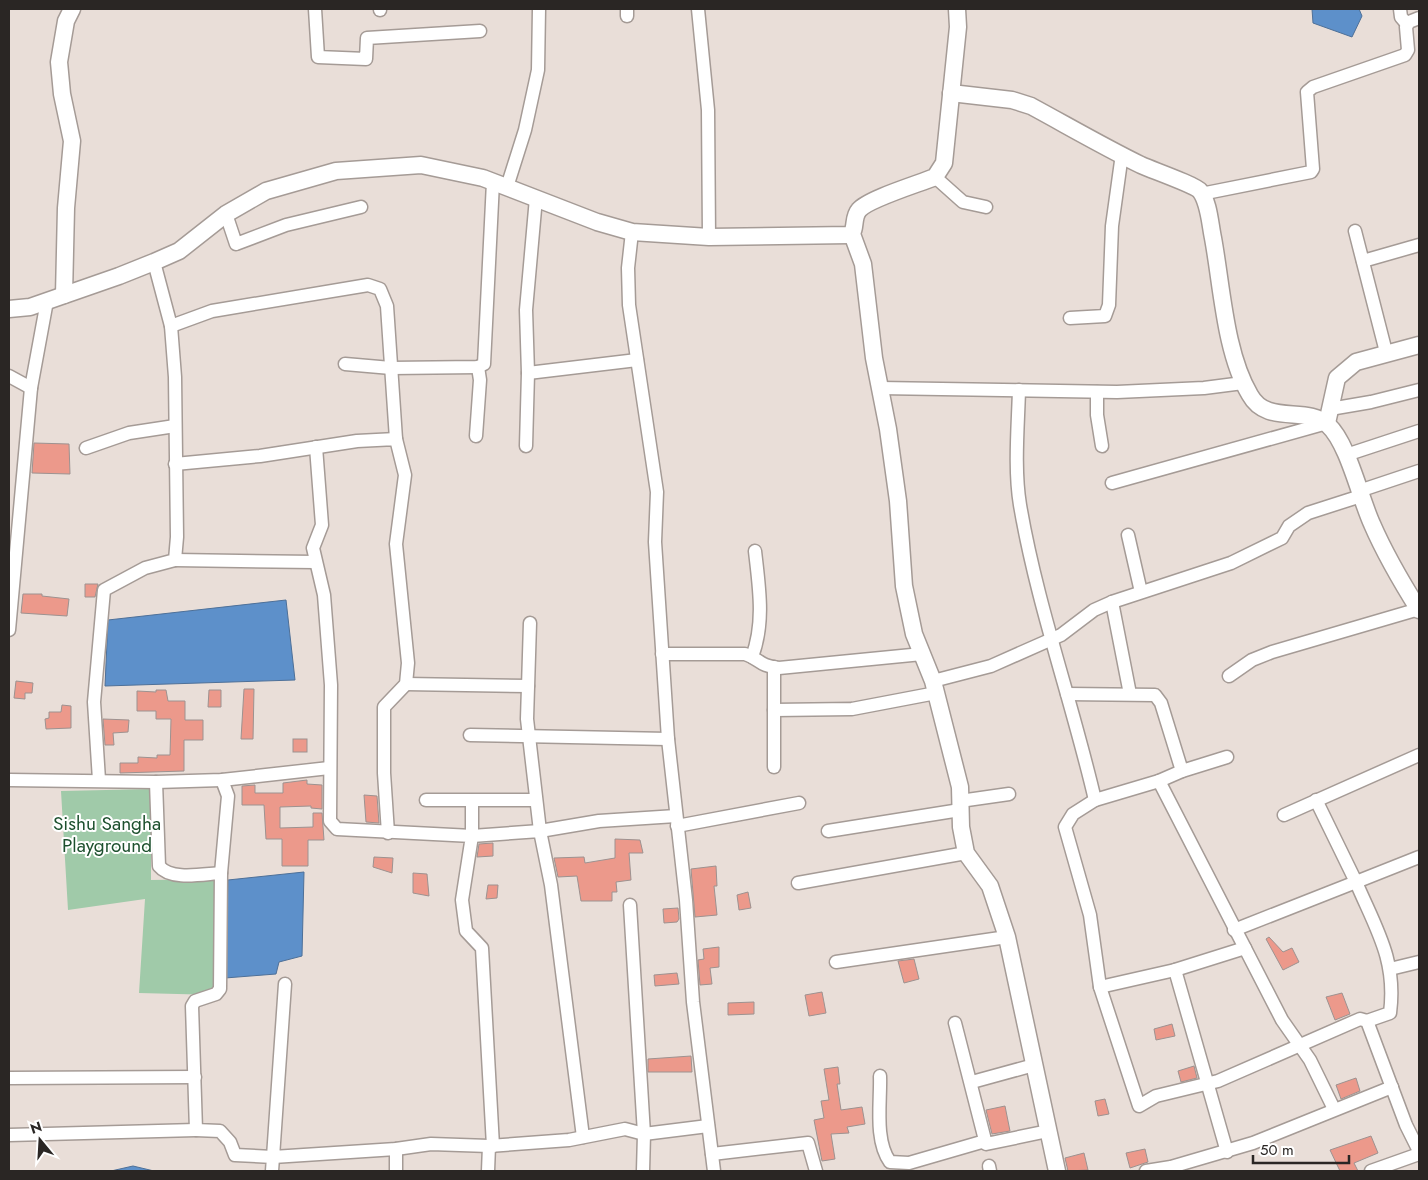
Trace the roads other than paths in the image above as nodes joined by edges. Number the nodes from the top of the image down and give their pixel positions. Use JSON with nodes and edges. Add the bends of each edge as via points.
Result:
{"nodes":[{"id":1,"x":72,"y":9,"type":"edge"},
{"id":2,"x":315,"y":9,"type":"edge"},
{"id":3,"x":538,"y":9,"type":"edge"},
{"id":4,"x":698,"y":9,"type":"edge"},
{"id":5,"x":957,"y":9,"type":"edge"},
{"id":6,"x":1400,"y":9,"type":"edge"},
{"id":7,"x":1419,"y":18,"type":"edge"},
{"id":8,"x":1407,"y":24,"type":"junction"},
{"id":9,"x":480,"y":31,"type":"dead end"},
{"id":10,"x":951,"y":92,"type":"junction"},
{"id":11,"x":1122,"y":154,"type":"junction"},
{"id":12,"x":935,"y":177,"type":"junction"},
{"id":13,"x":500,"y":184,"type":"junction"},
{"id":14,"x":1201,"y":194,"type":"junction"},
{"id":15,"x":536,"y":198,"type":"junction"},
{"id":16,"x":361,"y":207,"type":"dead end"},
{"id":17,"x":986,"y":207,"type":"dead end"},
{"id":18,"x":226,"y":214,"type":"junction"},
{"id":19,"x":1355,"y":231,"type":"dead end"},
{"id":20,"x":632,"y":232,"type":"junction"},
{"id":21,"x":852,"y":234,"type":"junction"},
{"id":22,"x":709,"y":238,"type":"junction"},
{"id":23,"x":1419,"y":245,"type":"edge"},
{"id":24,"x":1362,"y":260,"type":"junction"},
{"id":25,"x":154,"y":262,"type":"junction"},
{"id":26,"x":64,"y":295,"type":"junction"},
{"id":27,"x":47,"y":301,"type":"junction"},
{"id":28,"x":9,"y":309,"type":"edge"},
{"id":29,"x":1070,"y":318,"type":"dead end"},
{"id":30,"x":171,"y":326,"type":"junction"},
{"id":31,"x":1419,"y":345,"type":"edge"},
{"id":32,"x":1386,"y":352,"type":"junction"},
{"id":33,"x":637,"y":360,"type":"junction"},
{"id":34,"x":345,"y":364,"type":"dead end"},
{"id":35,"x":478,"y":367,"type":"junction"},
{"id":36,"x":391,"y":368,"type":"junction"},
{"id":37,"x":528,"y":373,"type":"junction"},
{"id":38,"x":9,"y":376,"type":"edge"},
{"id":39,"x":1243,"y":383,"type":"junction"},
{"id":40,"x":31,"y":388,"type":"junction"},
{"id":41,"x":880,"y":388,"type":"junction"},
{"id":42,"x":1018,"y":390,"type":"junction"},
{"id":43,"x":1419,"y":390,"type":"edge"},
{"id":44,"x":1096,"y":392,"type":"junction"},
{"id":45,"x":1329,"y":416,"type":"junction"},
{"id":46,"x":175,"y":426,"type":"junction"},
{"id":47,"x":1419,"y":431,"type":"edge"},
{"id":48,"x":476,"y":436,"type":"dead end"},
{"id":49,"x":396,"y":439,"type":"junction"},
{"id":50,"x":526,"y":446,"type":"dead end"},
{"id":51,"x":1102,"y":446,"type":"dead end"},
{"id":52,"x":316,"y":447,"type":"junction"},
{"id":53,"x":86,"y":448,"type":"dead end"},
{"id":54,"x":1346,"y":455,"type":"junction"},
{"id":55,"x":175,"y":464,"type":"junction"},
{"id":56,"x":1419,"y":471,"type":"edge"},
{"id":57,"x":1112,"y":483,"type":"dead end"},
{"id":58,"x":1360,"y":493,"type":"junction"},
{"id":59,"x":1128,"y":535,"type":"dead end"},
{"id":60,"x":755,"y":551,"type":"dead end"},
{"id":61,"x":175,"y":560,"type":"junction"},
{"id":62,"x":315,"y":562,"type":"junction"},
{"id":63,"x":1141,"y":592,"type":"junction"},
{"id":64,"x":1112,"y":602,"type":"junction"},
{"id":65,"x":1419,"y":610,"type":"edge"},
{"id":66,"x":530,"y":623,"type":"dead end"},
{"id":67,"x":9,"y":630,"type":"edge"},
{"id":68,"x":1051,"y":640,"type":"junction"},
{"id":69,"x":662,"y":654,"type":"junction"},
{"id":70,"x":922,"y":654,"type":"junction"},
{"id":71,"x":752,"y":657,"type":"junction"},
{"id":72,"x":774,"y":668,"type":"junction"},
{"id":73,"x":1229,"y":676,"type":"dead end"},
{"id":74,"x":406,"y":684,"type":"junction"},
{"id":75,"x":528,"y":686,"type":"junction"},
{"id":76,"x":934,"y":687,"type":"junction"},
{"id":77,"x":1067,"y":694,"type":"junction"},
{"id":78,"x":1130,"y":694,"type":"junction"},
{"id":79,"x":774,"y":710,"type":"junction"},
{"id":80,"x":470,"y":735,"type":"dead end"},
{"id":81,"x":529,"y":736,"type":"junction"},
{"id":82,"x":668,"y":739,"type":"junction"},
{"id":83,"x":1419,"y":755,"type":"edge"},
{"id":84,"x":1227,"y":757,"type":"dead end"},
{"id":85,"x":774,"y":766,"type":"dead end"},
{"id":86,"x":329,"y":768,"type":"junction"},
{"id":87,"x":1182,"y":771,"type":"junction"},
{"id":88,"x":9,"y":780,"type":"edge"},
{"id":89,"x":99,"y":780,"type":"junction"},
{"id":90,"x":222,"y":780,"type":"junction"},
{"id":91,"x":1160,"y":781,"type":"junction"},
{"id":92,"x":156,"y":782,"type":"junction"},
{"id":93,"x":1009,"y":794,"type":"dead end"},
{"id":94,"x":426,"y":800,"type":"dead end"},
{"id":95,"x":535,"y":800,"type":"junction"},
{"id":96,"x":1096,"y":800,"type":"junction"},
{"id":97,"x":1316,"y":800,"type":"junction"},
{"id":98,"x":472,"y":801,"type":"junction"},
{"id":99,"x":799,"y":803,"type":"dead end"},
{"id":100,"x":960,"y":805,"type":"junction"},
{"id":101,"x":1284,"y":815,"type":"dead end"},
{"id":102,"x":677,"y":821,"type":"junction"},
{"id":103,"x":540,"y":831,"type":"junction"},
{"id":104,"x":828,"y":831,"type":"dead end"},
{"id":105,"x":388,"y":833,"type":"junction"},
{"id":106,"x":472,"y":836,"type":"junction"},
{"id":107,"x":966,"y":853,"type":"junction"},
{"id":108,"x":1419,"y":857,"type":"edge"},
{"id":109,"x":221,"y":873,"type":"junction"},
{"id":110,"x":1356,"y":882,"type":"junction"},
{"id":111,"x":798,"y":884,"type":"dead end"},
{"id":112,"x":630,"y":905,"type":"dead end"},
{"id":113,"x":1234,"y":930,"type":"junction"},
{"id":114,"x":1007,"y":937,"type":"junction"},
{"id":115,"x":1245,"y":948,"type":"junction"},
{"id":116,"x":836,"y":962,"type":"dead end"},
{"id":117,"x":1419,"y":962,"type":"edge"},
{"id":118,"x":1390,"y":969,"type":"junction"},
{"id":119,"x":1175,"y":970,"type":"junction"},
{"id":120,"x":285,"y":984,"type":"dead end"},
{"id":121,"x":1100,"y":987,"type":"junction"},
{"id":122,"x":1367,"y":1021,"type":"junction"},
{"id":123,"x":955,"y":1024,"type":"dead end"},
{"id":124,"x":1299,"y":1044,"type":"junction"},
{"id":125,"x":1034,"y":1065,"type":"junction"},
{"id":126,"x":880,"y":1076,"type":"dead end"},
{"id":127,"x":9,"y":1078,"type":"edge"},
{"id":128,"x":195,"y":1078,"type":"junction"},
{"id":129,"x":972,"y":1082,"type":"junction"},
{"id":130,"x":1207,"y":1083,"type":"junction"},
{"id":131,"x":1392,"y":1086,"type":"junction"},
{"id":132,"x":1334,"y":1108,"type":"junction"},
{"id":133,"x":708,"y":1126,"type":"junction"},
{"id":134,"x":196,"y":1130,"type":"junction"},
{"id":135,"x":1048,"y":1131,"type":"junction"},
{"id":136,"x":644,"y":1134,"type":"junction"},
{"id":137,"x":9,"y":1135,"type":"edge"},
{"id":138,"x":583,"y":1137,"type":"junction"},
{"id":139,"x":985,"y":1141,"type":"junction"},
{"id":140,"x":491,"y":1146,"type":"junction"},
{"id":141,"x":396,"y":1149,"type":"junction"},
{"id":142,"x":1227,"y":1152,"type":"junction"},
{"id":143,"x":1419,"y":1152,"type":"edge"},
{"id":144,"x":712,"y":1154,"type":"junction"},
{"id":145,"x":273,"y":1157,"type":"junction"},
{"id":146,"x":272,"y":1171,"type":"edge"},
{"id":147,"x":396,"y":1171,"type":"edge"},
{"id":148,"x":488,"y":1171,"type":"edge"},
{"id":149,"x":643,"y":1171,"type":"edge"},
{"id":150,"x":714,"y":1171,"type":"edge"},
{"id":151,"x":816,"y":1171,"type":"edge"},
{"id":152,"x":1057,"y":1171,"type":"edge"},
{"id":153,"x":1146,"y":1171,"type":"edge"},
{"id":154,"x":1371,"y":1171,"type":"edge"}],
"edges":[{"from":1,"to":26,"type":"street","via":[[66,21],[59,62],[72,142],[66,208]]},
{"from":2,"to":9,"type":"street","via":[[318,57],[366,59],[366,38]]},
{"from":3,"to":13,"type":"street","via":[[538,70],[524,130]]},
{"from":4,"to":22,"type":"street","via":[[708,110]]},
{"from":5,"to":10,"type":"street"},
{"from":6,"to":8,"type":"street"},
{"from":7,"to":8,"type":"street"},
{"from":8,"to":14,"type":"street","via":[[1408,50],[1405,55],[1313,87],[1307,92],[1313,169],[1310,172]]},
{"from":10,"to":11,"type":"street","via":[[1012,100],[1032,106]]},
{"from":10,"to":12,"type":"street","via":[[944,163]]},
{"from":11,"to":14,"type":"street","via":[[1199,190]]},
{"from":11,"to":29,"type":"street","via":[[1112,226],[1109,304],[1105,316]]},
{"from":12,"to":17,"type":"street","via":[[963,202]]},
{"from":12,"to":21,"type":"street","via":[[864,205],[854,217]]},
{"from":13,"to":15,"type":"street"},
{"from":13,"to":18,"type":"street","via":[[421,165],[336,171],[266,191]]},
{"from":13,"to":35,"type":"street","via":[[484,364]]},
{"from":14,"to":39,"type":"street","via":[[1212,230],[1234,361]]},
{"from":15,"to":20,"type":"street"},
{"from":15,"to":37,"type":"street","via":[[526,310]]},
{"from":16,"to":18,"type":"street","via":[[286,225],[236,244]]},
{"from":18,"to":25,"type":"street","via":[[179,251]]},
{"from":19,"to":24,"type":"street"},
{"from":20,"to":22,"type":"street"},
{"from":20,"to":33,"type":"street","via":[[628,268],[629,305]]},
{"from":21,"to":22,"type":"street"},
{"from":21,"to":41,"type":"street","via":[[863,264]]},
{"from":23,"to":24,"type":"street"},
{"from":24,"to":32,"type":"street"},
{"from":25,"to":26,"type":"street"},
{"from":25,"to":30,"type":"street"},
{"from":26,"to":27,"type":"street"},
{"from":27,"to":28,"type":"street"},
{"from":27,"to":40,"type":"street"},
{"from":30,"to":36,"type":"street","via":[[212,311],[368,285],[380,289],[384,296],[389,318]]},
{"from":30,"to":46,"type":"street"},
{"from":31,"to":32,"type":"street"},
{"from":32,"to":45,"type":"street","via":[[1356,362],[1337,378]]},
{"from":33,"to":37,"type":"street"},
{"from":33,"to":69,"type":"street","via":[[657,492],[655,542]]},
{"from":34,"to":36,"type":"street"},
{"from":35,"to":36,"type":"street"},
{"from":35,"to":48,"type":"street"},
{"from":36,"to":49,"type":"street"},
{"from":37,"to":50,"type":"street"},
{"from":38,"to":40,"type":"street"},
{"from":39,"to":44,"type":"street","via":[[1204,388]]},
{"from":39,"to":45,"type":"street","via":[[1260,408],[1311,418]]},
{"from":40,"to":67,"type":"street"},
{"from":41,"to":42,"type":"street"},
{"from":41,"to":70,"type":"street","via":[[898,501],[904,586],[914,634]]},
{"from":42,"to":44,"type":"street"},
{"from":42,"to":68,"type":"street","via":[[1020,503]]},
{"from":43,"to":45,"type":"street"},
{"from":44,"to":51,"type":"street"},
{"from":45,"to":54,"type":"street"},
{"from":45,"to":57,"type":"street"},
{"from":46,"to":53,"type":"street","via":[[129,433]]},
{"from":46,"to":55,"type":"street"},
{"from":47,"to":54,"type":"street"},
{"from":49,"to":52,"type":"street"},
{"from":49,"to":74,"type":"street","via":[[405,475],[396,544],[408,663]]},
{"from":52,"to":55,"type":"street"},
{"from":52,"to":62,"type":"street","via":[[322,525],[313,548]]},
{"from":54,"to":58,"type":"street"},
{"from":55,"to":61,"type":"street"},
{"from":56,"to":58,"type":"street"},
{"from":58,"to":63,"type":"street","via":[[1308,513],[1289,526],[1282,538],[1232,563]]},
{"from":58,"to":65,"type":"street","via":[[1372,525]]},
{"from":59,"to":63,"type":"street"},
{"from":60,"to":71,"type":"street","via":[[761,621]]},
{"from":61,"to":62,"type":"street"},
{"from":61,"to":89,"type":"street","via":[[145,568],[104,590],[94,702]]},
{"from":62,"to":86,"type":"street","via":[[324,595],[331,685]]},
{"from":63,"to":64,"type":"street"},
{"from":64,"to":68,"type":"street","via":[[1094,610]]},
{"from":64,"to":78,"type":"street"},
{"from":65,"to":73,"type":"street","via":[[1272,652],[1252,660]]},
{"from":66,"to":75,"type":"street"},
{"from":68,"to":76,"type":"street"},
{"from":68,"to":77,"type":"street"},
{"from":69,"to":71,"type":"street","via":[[745,654]]},
{"from":69,"to":82,"type":"street"},
{"from":70,"to":72,"type":"street"},
{"from":70,"to":76,"type":"street"},
{"from":71,"to":72,"type":"street","via":[[764,667]]},
{"from":72,"to":79,"type":"street"},
{"from":74,"to":75,"type":"street"},
{"from":74,"to":105,"type":"street","via":[[384,707]]},
{"from":75,"to":81,"type":"street"},
{"from":76,"to":79,"type":"street","via":[[852,709]]},
{"from":76,"to":100,"type":"street","via":[[960,787]]},
{"from":77,"to":78,"type":"street"},
{"from":77,"to":96,"type":"street"},
{"from":78,"to":87,"type":"street","via":[[1155,695],[1161,703]]},
{"from":79,"to":85,"type":"street"},
{"from":80,"to":81,"type":"street"},
{"from":81,"to":82,"type":"street"},
{"from":81,"to":95,"type":"street"},
{"from":82,"to":102,"type":"street"},
{"from":83,"to":97,"type":"street"},
{"from":84,"to":87,"type":"street"},
{"from":86,"to":90,"type":"street"},
{"from":86,"to":105,"type":"street","via":[[328,814],[332,826]]},
{"from":87,"to":91,"type":"street"},
{"from":88,"to":89,"type":"street"},
{"from":89,"to":92,"type":"street"},
{"from":90,"to":92,"type":"street"},
{"from":90,"to":109,"type":"street","via":[[228,796]]},
{"from":91,"to":96,"type":"street"},
{"from":91,"to":113,"type":"street","via":[[1210,876]]},
{"from":92,"to":109,"type":"street","via":[[159,866],[164,872],[174,874]]},
{"from":93,"to":100,"type":"street"},
{"from":94,"to":98,"type":"street"},
{"from":95,"to":98,"type":"street"},
{"from":95,"to":103,"type":"street"},
{"from":96,"to":121,"type":"street","via":[[1073,814],[1065,827],[1090,915]]},
{"from":97,"to":101,"type":"street"},
{"from":97,"to":110,"type":"street"},
{"from":98,"to":106,"type":"street"},
{"from":99,"to":102,"type":"street"},
{"from":100,"to":104,"type":"street"},
{"from":100,"to":107,"type":"street"},
{"from":102,"to":103,"type":"street","via":[[599,821]]},
{"from":102,"to":133,"type":"street","via":[[692,1002]]},
{"from":103,"to":106,"type":"street"},
{"from":103,"to":138,"type":"street","via":[[552,895]]},
{"from":105,"to":106,"type":"street"},
{"from":106,"to":140,"type":"street","via":[[462,900],[466,931],[482,948]]},
{"from":107,"to":111,"type":"street"},
{"from":107,"to":114,"type":"street","via":[[990,886]]},
{"from":108,"to":110,"type":"street"},
{"from":109,"to":128,"type":"street","via":[[220,989],[216,994],[195,1001],[192,1006]]},
{"from":110,"to":113,"type":"street"},
{"from":110,"to":118,"type":"street","via":[[1388,956]]},
{"from":112,"to":136,"type":"street"},
{"from":113,"to":115,"type":"street"},
{"from":114,"to":116,"type":"street"},
{"from":114,"to":125,"type":"street"},
{"from":115,"to":119,"type":"street"},
{"from":115,"to":124,"type":"street","via":[[1282,1020]]},
{"from":117,"to":118,"type":"street"},
{"from":118,"to":122,"type":"street","via":[[1390,1013]]},
{"from":119,"to":121,"type":"street"},
{"from":119,"to":130,"type":"street"},
{"from":120,"to":145,"type":"street"},
{"from":121,"to":130,"type":"street","via":[[1139,1106],[1156,1096]]},
{"from":122,"to":124,"type":"street","via":[[1360,1019]]},
{"from":122,"to":131,"type":"street"},
{"from":123,"to":129,"type":"street"},
{"from":124,"to":130,"type":"street"},
{"from":124,"to":132,"type":"street"},
{"from":125,"to":129,"type":"street"},
{"from":125,"to":135,"type":"street"},
{"from":126,"to":139,"type":"street","via":[[881,1138],[890,1162],[909,1163]]},
{"from":127,"to":128,"type":"street"},
{"from":128,"to":134,"type":"street"},
{"from":129,"to":139,"type":"street"},
{"from":130,"to":142,"type":"street"},
{"from":131,"to":132,"type":"street"},
{"from":131,"to":143,"type":"street"},
{"from":132,"to":142,"type":"street"},
{"from":133,"to":136,"type":"street"},
{"from":133,"to":144,"type":"street"},
{"from":134,"to":137,"type":"street"},
{"from":134,"to":145,"type":"street","via":[[220,1130],[235,1155]]},
{"from":135,"to":139,"type":"street","via":[[986,1144]]},
{"from":135,"to":152,"type":"street"},
{"from":136,"to":138,"type":"street","via":[[625,1129]]},
{"from":136,"to":149,"type":"street"},
{"from":138,"to":140,"type":"street"},
{"from":140,"to":141,"type":"street","via":[[431,1144]]},
{"from":140,"to":148,"type":"street"},
{"from":141,"to":145,"type":"street"},
{"from":141,"to":147,"type":"street"},
{"from":142,"to":153,"type":"street"},
{"from":143,"to":154,"type":"street"},
{"from":144,"to":150,"type":"street"},
{"from":144,"to":151,"type":"street","via":[[808,1143]]},
{"from":145,"to":146,"type":"street"}]}
